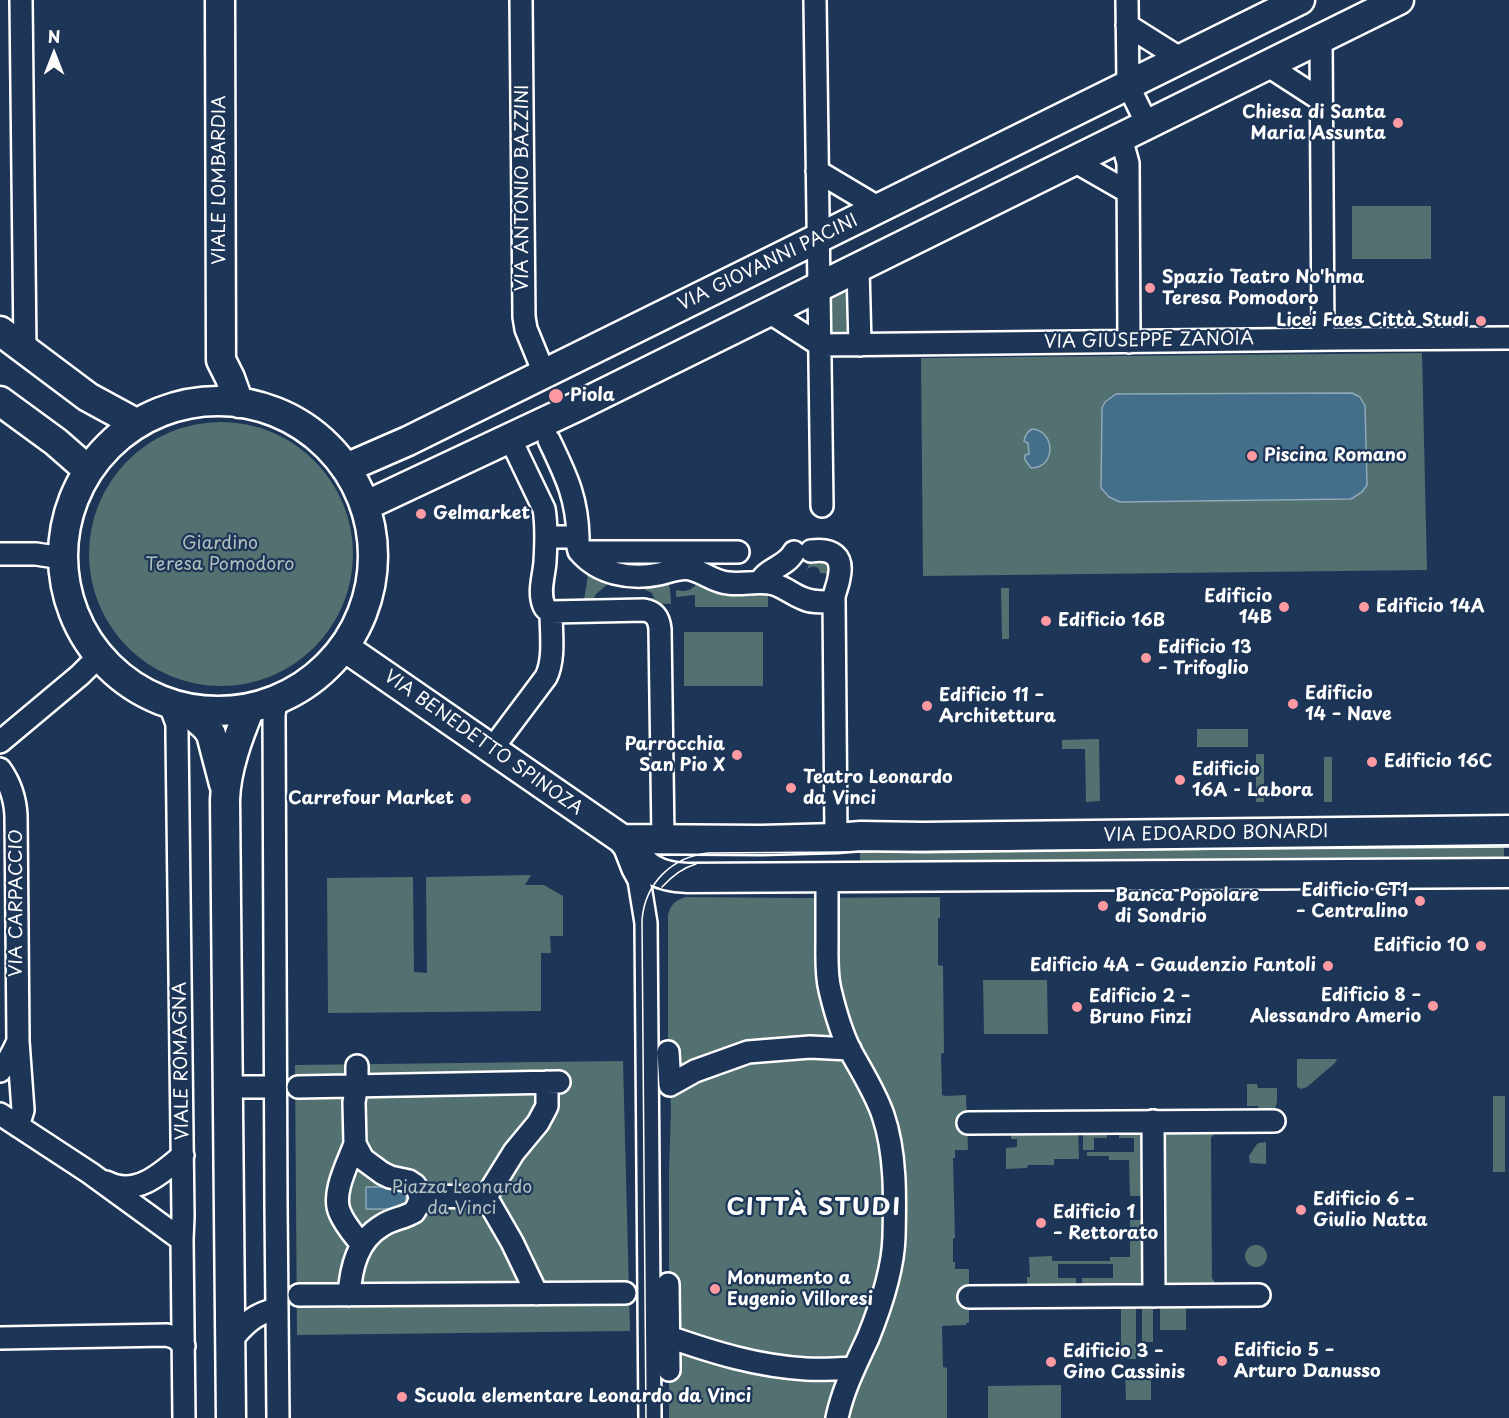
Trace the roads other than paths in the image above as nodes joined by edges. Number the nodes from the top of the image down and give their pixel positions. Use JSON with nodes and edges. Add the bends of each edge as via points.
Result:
{"nodes":[{"id":1,"x":21,"y":0,"type":"edge"},
{"id":2,"x":220,"y":0,"type":"edge"},
{"id":3,"x":521,"y":0,"type":"edge"},
{"id":4,"x":815,"y":0,"type":"edge"},
{"id":5,"x":1127,"y":0,"type":"edge"},
{"id":6,"x":1300,"y":0,"type":"edge"},
{"id":7,"x":1399,"y":0,"type":"edge"},
{"id":8,"x":1127,"y":25,"type":"junction"},
{"id":9,"x":1321,"y":39,"type":"junction"},
{"id":10,"x":1180,"y":59,"type":"junction"},
{"id":11,"x":1267,"y":65,"type":"junction"},
{"id":12,"x":1128,"y":85,"type":"junction"},
{"id":13,"x":1321,"y":100,"type":"junction"},
{"id":14,"x":1147,"y":124,"type":"junction"},
{"id":15,"x":1121,"y":138,"type":"junction"},
{"id":16,"x":1074,"y":161,"type":"junction"},
{"id":17,"x":817,"y":171,"type":"junction"},
{"id":18,"x":1128,"y":192,"type":"junction"},
{"id":19,"x":879,"y":208,"type":"junction"},
{"id":20,"x":818,"y":238,"type":"junction"},
{"id":21,"x":858,"y":268,"type":"junction"},
{"id":22,"x":819,"y":287,"type":"junction"},
{"id":23,"x":675,"y":309,"type":"junction"},
{"id":24,"x":770,"y":312,"type":"junction"},
{"id":25,"x":0,"y":331,"type":"edge"},
{"id":26,"x":1509,"y":338,"type":"edge"},
{"id":27,"x":1323,"y":339,"type":"junction"},
{"id":28,"x":1129,"y":342,"type":"junction"},
{"id":29,"x":820,"y":345,"type":"junction"},
{"id":30,"x":860,"y":345,"type":"junction"},
{"id":31,"x":698,"y":347,"type":"junction"},
{"id":32,"x":25,"y":349,"type":"junction"},
{"id":33,"x":221,"y":360,"type":"junction"},
{"id":34,"x":544,"y":373,"type":"junction"},
{"id":35,"x":0,"y":401,"type":"edge"},
{"id":36,"x":199,"y":402,"type":"junction"},
{"id":37,"x":239,"y":403,"type":"junction"},
{"id":38,"x":134,"y":422,"type":"junction"},
{"id":39,"x":510,"y":438,"type":"junction"},
{"id":40,"x":549,"y":440,"type":"dead end"},
{"id":41,"x":408,"y":441,"type":"junction"},
{"id":42,"x":346,"y":468,"type":"junction"},
{"id":43,"x":88,"y":470,"type":"junction"},
{"id":44,"x":425,"y":479,"type":"junction"},
{"id":45,"x":366,"y":506,"type":"junction"},
{"id":46,"x":822,"y":506,"type":"dead end"},
{"id":47,"x":552,"y":536,"type":"dead end"},
{"id":48,"x":578,"y":544,"type":"junction"},
{"id":49,"x":738,"y":552,"type":"dead end"},
{"id":50,"x":0,"y":554,"type":"edge"},
{"id":51,"x":62,"y":558,"type":"junction"},
{"id":52,"x":688,"y":561,"type":"junction"},
{"id":53,"x":637,"y":576,"type":"junction"},
{"id":54,"x":760,"y":582,"type":"junction"},
{"id":55,"x":834,"y":602,"type":"junction"},
{"id":56,"x":634,"y":603,"type":"dead end"},
{"id":57,"x":551,"y":612,"type":"junction"},
{"id":58,"x":344,"y":647,"type":"junction"},
{"id":59,"x":99,"y":656,"type":"junction"},
{"id":60,"x":263,"y":704,"type":"junction"},
{"id":61,"x":178,"y":708,"type":"junction"},
{"id":62,"x":0,"y":742,"type":"edge"},
{"id":63,"x":492,"y":749,"type":"junction"},
{"id":64,"x":0,"y":769,"type":"edge"},
{"id":65,"x":225,"y":789,"type":"junction"},
{"id":66,"x":1509,"y":830,"type":"edge"},
{"id":67,"x":836,"y":838,"type":"junction"},
{"id":68,"x":622,"y":839,"type":"junction"},
{"id":69,"x":663,"y":839,"type":"junction"},
{"id":70,"x":761,"y":840,"type":"junction"},
{"id":71,"x":1509,"y":873,"type":"edge"},
{"id":72,"x":667,"y":876,"type":"junction"},
{"id":73,"x":827,"y":877,"type":"junction"},
{"id":74,"x":646,"y":923,"type":"junction"},
{"id":75,"x":18,"y":1041,"type":"junction"},
{"id":76,"x":850,"y":1049,"type":"junction"},
{"id":77,"x":0,"y":1071,"type":"edge"},
{"id":78,"x":357,"y":1075,"type":"junction"},
{"id":79,"x":686,"y":1075,"type":"dead end"},
{"id":80,"x":228,"y":1086,"type":"junction"},
{"id":81,"x":298,"y":1086,"type":"dead end"},
{"id":82,"x":275,"y":1087,"type":"junction"},
{"id":83,"x":0,"y":1114,"type":"edge"},
{"id":84,"x":1274,"y":1120,"type":"dead end"},
{"id":85,"x":1153,"y":1121,"type":"junction"},
{"id":86,"x":968,"y":1123,"type":"dead end"},
{"id":87,"x":18,"y":1126,"type":"junction"},
{"id":88,"x":355,"y":1144,"type":"junction"},
{"id":89,"x":183,"y":1155,"type":"junction"},
{"id":90,"x":90,"y":1173,"type":"junction"},
{"id":91,"x":420,"y":1196,"type":"junction"},
{"id":92,"x":486,"y":1197,"type":"junction"},
{"id":93,"x":182,"y":1240,"type":"junction"},
{"id":94,"x":362,"y":1245,"type":"junction"},
{"id":95,"x":668,"y":1284,"type":"dead end"},
{"id":96,"x":537,"y":1293,"type":"junction"},
{"id":97,"x":625,"y":1293,"type":"dead end"},
{"id":98,"x":299,"y":1295,"type":"dead end"},
{"id":99,"x":349,"y":1295,"type":"junction"},
{"id":100,"x":1258,"y":1295,"type":"dead end"},
{"id":101,"x":1154,"y":1296,"type":"junction"},
{"id":102,"x":969,"y":1297,"type":"dead end"},
{"id":103,"x":277,"y":1309,"type":"junction"},
{"id":104,"x":0,"y":1338,"type":"edge"},
{"id":105,"x":674,"y":1339,"type":"junction"},
{"id":106,"x":230,"y":1342,"type":"junction"},
{"id":107,"x":184,"y":1346,"type":"junction"},
{"id":108,"x":676,"y":1366,"type":"dead end"},
{"id":109,"x":853,"y":1368,"type":"junction"},
{"id":110,"x":184,"y":1418,"type":"edge"},
{"id":111,"x":231,"y":1418,"type":"edge"},
{"id":112,"x":278,"y":1418,"type":"edge"},
{"id":113,"x":650,"y":1418,"type":"edge"},
{"id":114,"x":837,"y":1418,"type":"edge"}],
"edges":[{"from":1,"to":32,"type":"street"},
{"from":2,"to":33,"type":"street","name":"VIALE LOMBARDIA"},
{"from":3,"to":34,"type":"street","name":"VIA ANTONIO BAZZINI","via":[[524,317]]},
{"from":4,"to":17,"type":"street"},
{"from":5,"to":8,"type":"street"},
{"from":6,"to":10,"type":"street","name":"VIA GIOVANNI PACINI"},
{"from":7,"to":9,"type":"street"},
{"from":8,"to":10,"type":"street"},
{"from":8,"to":12,"type":"street"},
{"from":9,"to":11,"type":"street"},
{"from":9,"to":13,"type":"street"},
{"from":10,"to":12,"type":"street","name":"VIA GIOVANNI PACINI"},
{"from":11,"to":13,"type":"street"},
{"from":11,"to":14,"type":"street"},
{"from":12,"to":14,"type":"street"},
{"from":12,"to":19,"type":"street","name":"VIA GIOVANNI PACINI"},
{"from":13,"to":27,"type":"street"},
{"from":14,"to":15,"type":"street"},
{"from":15,"to":16,"type":"street"},
{"from":15,"to":18,"type":"street","via":[[1128,163]]},
{"from":16,"to":18,"type":"street"},
{"from":16,"to":21,"type":"street"},
{"from":17,"to":19,"type":"street"},
{"from":17,"to":20,"type":"street"},
{"from":18,"to":28,"type":"street"},
{"from":19,"to":20,"type":"street","name":"VIA GIOVANNI PACINI"},
{"from":20,"to":22,"type":"street"},
{"from":20,"to":23,"type":"street","name":"VIA GIOVANNI PACINI"},
{"from":21,"to":22,"type":"street"},
{"from":21,"to":30,"type":"street"},
{"from":22,"to":24,"type":"street"},
{"from":22,"to":29,"type":"street"},
{"from":23,"to":31,"type":"street","via":[[692,307],[705,317],[708,329]]},
{"from":23,"to":34,"type":"street","name":"VIA GIOVANNI PACINI"},
{"from":24,"to":29,"type":"street"},
{"from":24,"to":31,"type":"street"},
{"from":25,"to":32,"type":"street"},
{"from":26,"to":27,"type":"street","name":"VIA GIUSEPPE ZANOIA"},
{"from":27,"to":28,"type":"street","name":"VIA GIUSEPPE ZANOIA"},
{"from":28,"to":30,"type":"street","name":"VIA GIUSEPPE ZANOIA"},
{"from":29,"to":30,"type":"street"},
{"from":29,"to":46,"type":"street"},
{"from":31,"to":39,"type":"street"},
{"from":32,"to":38,"type":"street","via":[[88,397]]},
{"from":33,"to":36,"type":"street","name":"VIALE LOMBARDIA"},
{"from":33,"to":37,"type":"street","name":"VIALE LOMBARDIA"},
{"from":34,"to":41,"type":"street","name":"VIA GIOVANNI PACINI"},
{"from":35,"to":43,"type":"street"},
{"from":36,"to":37,"type":"street"},
{"from":36,"to":38,"type":"street"},
{"from":37,"to":42,"type":"street","via":[[272,410],[300,424],[326,444]]},
{"from":38,"to":43,"type":"street"},
{"from":39,"to":44,"type":"street"},
{"from":39,"to":57,"type":"street","via":[[544,509],[542,595]]},
{"from":40,"to":48,"type":"street","via":[[554,467],[572,491]]},
{"from":41,"to":42,"type":"street","name":"VIA GIOVANNI PACINI"},
{"from":41,"to":44,"type":"street","via":[[400,454],[402,469],[411,477]]},
{"from":42,"to":45,"type":"street"},
{"from":43,"to":51,"type":"street","via":[[65,527]]},
{"from":44,"to":45,"type":"street"},
{"from":45,"to":58,"type":"street","via":[[374,565],[359,622]]},
{"from":47,"to":48,"type":"street"},
{"from":48,"to":52,"type":"street","via":[[584,552]]},
{"from":48,"to":53,"type":"street","via":[[590,561],[618,574]]},
{"from":49,"to":52,"type":"street"},
{"from":50,"to":51,"type":"street"},
{"from":51,"to":59,"type":"street","via":[[72,610]]},
{"from":52,"to":53,"type":"street","via":[[676,570]]},
{"from":52,"to":54,"type":"street","via":[[716,580]]},
{"from":53,"to":56,"type":"street"},
{"from":54,"to":55,"type":"street","via":[[778,585],[804,599]]},
{"from":54,"to":55,"type":"street","via":[[788,560],[813,549],[836,555],[839,577]]},
{"from":55,"to":67,"type":"street"},
{"from":57,"to":63,"type":"street","via":[[549,671]]},
{"from":57,"to":69,"type":"street","via":[[644,610],[659,622]]},
{"from":58,"to":60,"type":"street","via":[[310,681]]},
{"from":58,"to":63,"type":"street","name":"VIA BENEDETTO SPINOZA"},
{"from":59,"to":61,"type":"street","via":[[132,686]]},
{"from":59,"to":62,"type":"street"},
{"from":60,"to":61,"type":"street","via":[[216,711]]},
{"from":60,"to":65,"type":"street","via":[[235,749]]},
{"from":60,"to":82,"type":"street","via":[[274,715]]},
{"from":61,"to":65,"type":"street","via":[[211,734]]},
{"from":61,"to":89,"type":"street","name":"VIALE ROMAGNA"},
{"from":63,"to":68,"type":"street","name":"VIA BENEDETTO SPINOZA"},
{"from":64,"to":75,"type":"street","name":"VIA CARPACCIO","via":[[15,800],[16,815]]},
{"from":65,"to":80,"type":"street"},
{"from":66,"to":67,"type":"street","name":"VIA EDOARDO BONARDI"},
{"from":67,"to":70,"type":"street"},
{"from":68,"to":69,"type":"street"},
{"from":68,"to":72,"type":"street","via":[[645,865]]},
{"from":68,"to":74,"type":"street","via":[[639,880]]},
{"from":69,"to":70,"type":"street"},
{"from":69,"to":72,"type":"street"},
{"from":70,"to":72,"type":"street","via":[[689,862]]},
{"from":71,"to":73,"type":"street"},
{"from":72,"to":73,"type":"street"},
{"from":72,"to":74,"type":"street","via":[[651,901]]},
{"from":73,"to":76,"type":"street","via":[[829,987]]},
{"from":74,"to":113,"type":"street"},
{"from":75,"to":77,"type":"street","name":"VIA CARPACCIO"},
{"from":75,"to":87,"type":"street","name":"VIA CARPACCIO","via":[[23,1110]]},
{"from":76,"to":79,"type":"street","via":[[808,1038],[748,1052]]},
{"from":76,"to":109,"type":"street","via":[[883,1116],[890,1146],[894,1239],[880,1303]]},
{"from":78,"to":81,"type":"street"},
{"from":78,"to":88,"type":"street"},
{"from":78,"to":92,"type":"street","via":[[508,1073],[553,1082],[538,1123]]},
{"from":80,"to":82,"type":"street"},
{"from":80,"to":106,"type":"street"},
{"from":82,"to":103,"type":"street"},
{"from":83,"to":87,"type":"street"},
{"from":84,"to":85,"type":"street"},
{"from":85,"to":86,"type":"street"},
{"from":85,"to":101,"type":"street"},
{"from":87,"to":90,"type":"street"},
{"from":88,"to":91,"type":"street","via":[[371,1166],[412,1183]]},
{"from":88,"to":94,"type":"street","via":[[337,1199],[340,1215]]},
{"from":89,"to":90,"type":"street","via":[[151,1180],[127,1188],[113,1186]]},
{"from":89,"to":93,"type":"street","name":"VIALE ROMAGNA"},
{"from":90,"to":93,"type":"street"},
{"from":91,"to":92,"type":"street"},
{"from":91,"to":94,"type":"street","via":[[414,1212],[381,1225]]},
{"from":92,"to":96,"type":"street"},
{"from":93,"to":107,"type":"street","name":"VIALE ROMAGNA"},
{"from":94,"to":99,"type":"street","via":[[353,1264]]},
{"from":95,"to":105,"type":"street"},
{"from":96,"to":97,"type":"street"},
{"from":96,"to":99,"type":"street"},
{"from":98,"to":99,"type":"street"},
{"from":100,"to":101,"type":"street"},
{"from":101,"to":102,"type":"street"},
{"from":103,"to":106,"type":"street","via":[[253,1317]]},
{"from":103,"to":112,"type":"street"},
{"from":104,"to":107,"type":"street","via":[[167,1335]]},
{"from":105,"to":108,"type":"street"},
{"from":105,"to":109,"type":"street","via":[[812,1376]]},
{"from":106,"to":111,"type":"street"},
{"from":107,"to":110,"type":"street","name":"VIALE ROMAGNA"},
{"from":109,"to":114,"type":"street"}]}
